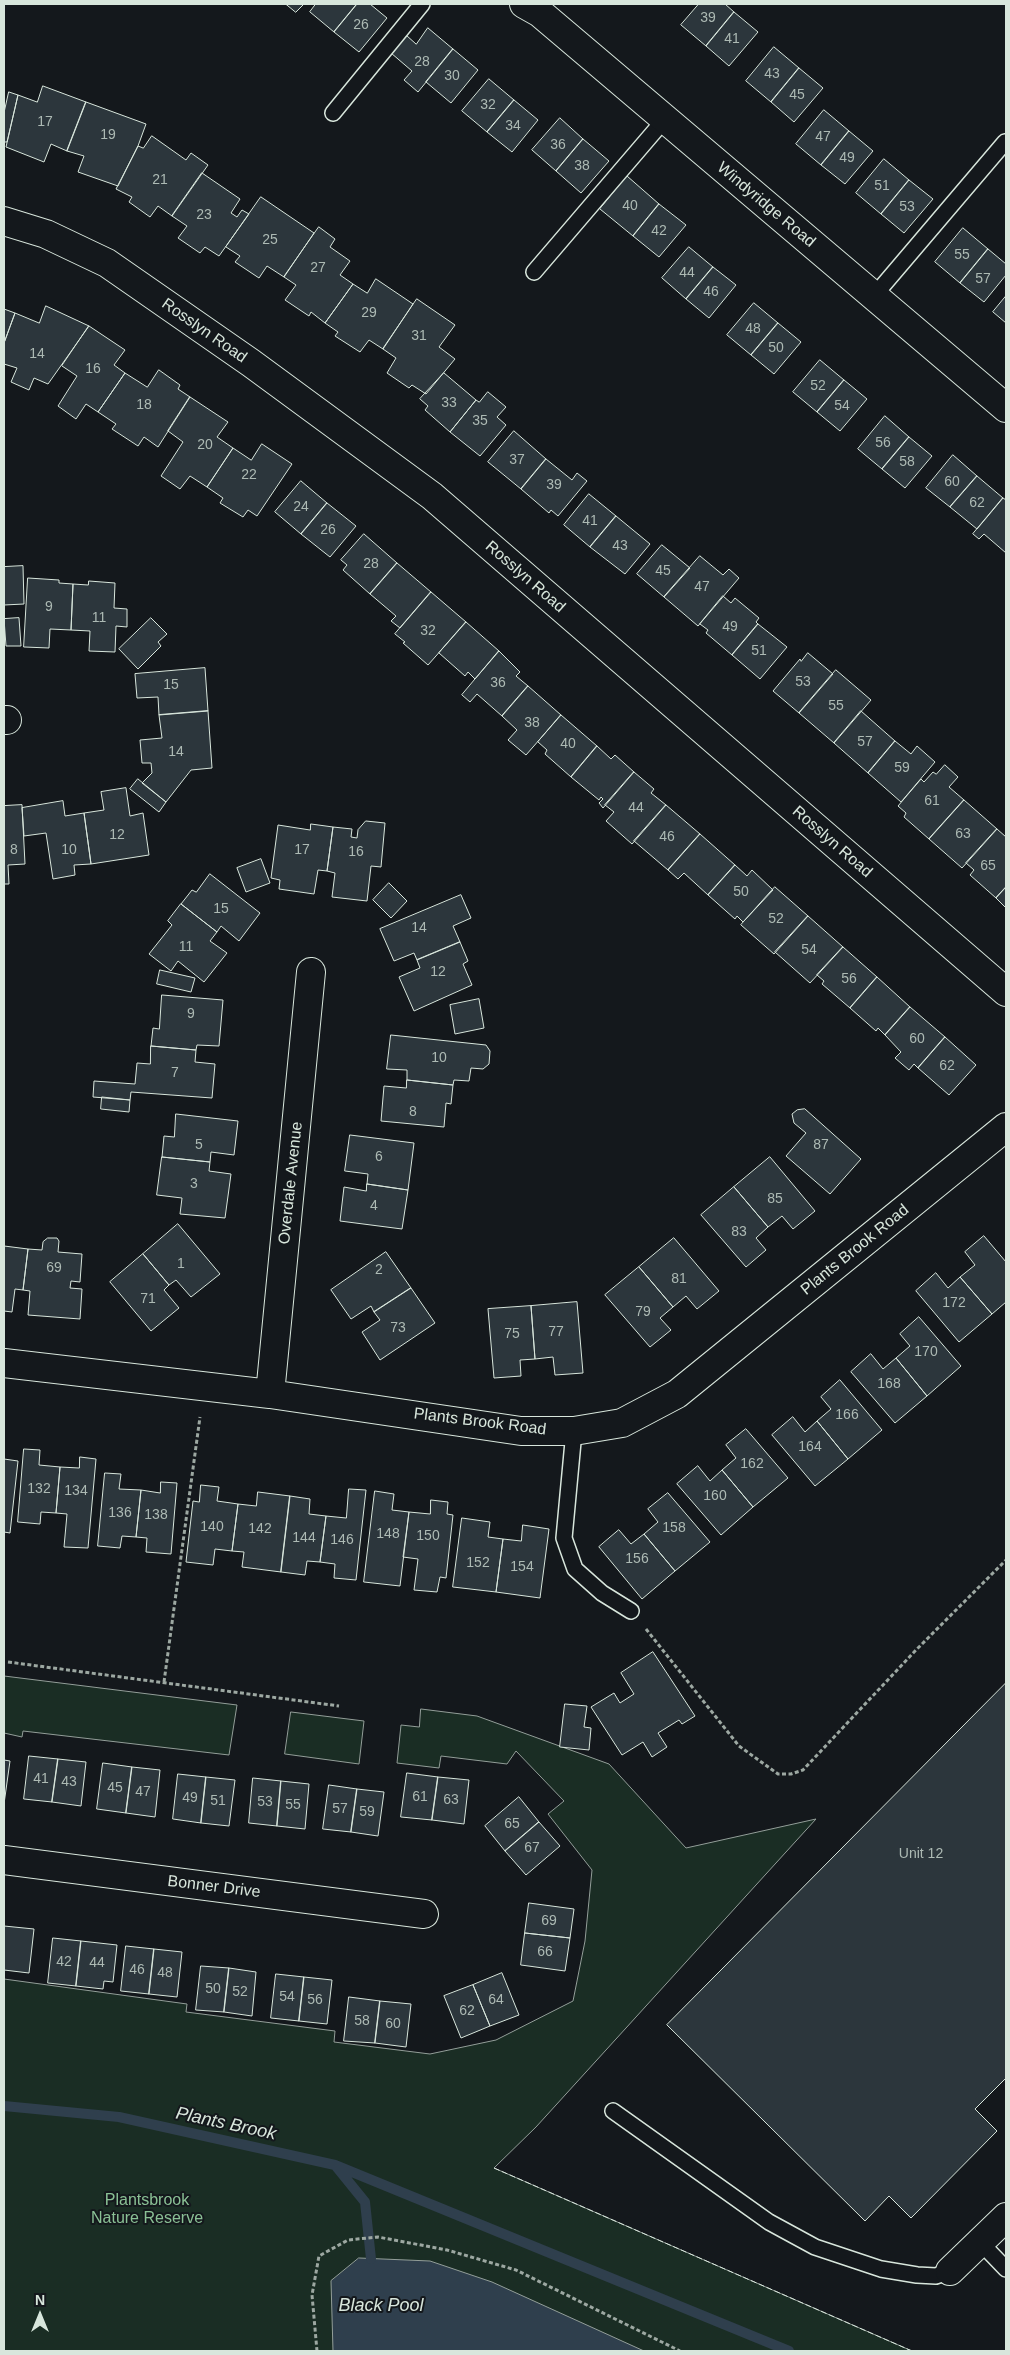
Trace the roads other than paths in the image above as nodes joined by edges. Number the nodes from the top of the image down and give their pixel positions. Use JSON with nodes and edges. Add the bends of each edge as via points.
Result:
{"nodes":[{"id":1,"x":422,"y":4,"type":"edge"},
{"id":2,"x":524,"y":4,"type":"edge"},
{"id":3,"x":332,"y":113,"type":"dead end"},
{"id":4,"x":665,"y":119,"type":"junction"},
{"id":5,"x":1005,"y":142,"type":"edge"},
{"id":6,"x":4,"y":221,"type":"edge"},
{"id":7,"x":534,"y":272,"type":"dead end"},
{"id":8,"x":874,"y":296,"type":"junction"},
{"id":9,"x":1006,"y":408,"type":"edge"},
{"id":10,"x":312,"y":972,"type":"dead end"},
{"id":11,"x":1006,"y":992,"type":"edge"},
{"id":12,"x":1006,"y":1127,"type":"edge"},
{"id":13,"x":4,"y":1363,"type":"edge"},
{"id":14,"x":270,"y":1394,"type":"junction"},
{"id":15,"x":574,"y":1431,"type":"junction"},
{"id":16,"x":631,"y":1611,"type":"road end"},
{"id":17,"x":4,"y":1860,"type":"edge"},
{"id":18,"x":424,"y":1914,"type":"dead end"},
{"id":19,"x":613,"y":2111,"type":"dead end"},
{"id":20,"x":1006,"y":2218,"type":"edge"},
{"id":21,"x":981,"y":2243,"type":"junction"},
{"id":22,"x":1006,"y":2269,"type":"edge"},
{"id":23,"x":950,"y":2271,"type":"joint"}],
"edges":[{"from":1,"to":3,"type":"lane"},
{"from":2,"to":4,"type":"street","name":"Windyridge Road","via":[[540,13]]},
{"from":4,"to":7,"type":"lane"},
{"from":4,"to":8,"type":"street","name":"Windyridge Road"},
{"from":5,"to":8,"type":"lane"},
{"from":6,"to":11,"type":"street","name":"Rosslyn Road","via":[[46,234],[107,263],[251,363],[432,496]]},
{"from":8,"to":9,"type":"street","name":"Windyridge Road"},
{"from":10,"to":14,"type":"street","name":"Overdale Avenue"},
{"from":12,"to":15,"type":"street","name":"Plants Brook Road","via":[[677,1394],[622,1423]]},
{"from":13,"to":14,"type":"street","name":"Plants Brook Road"},
{"from":14,"to":15,"type":"street","name":"Plants Brook Road","via":[[521,1431]]},
{"from":15,"to":16,"type":"lane","via":[[564,1538],[575,1569],[602,1593]]},
{"from":17,"to":18,"type":"street","name":"Bonner Drive"},
{"from":19,"to":23,"type":"lane","via":[[769,2222],[815,2247],[882,2269],[936,2276]]},
{"from":20,"to":21,"type":"street"},
{"from":21,"to":22,"type":"lane"},
{"from":21,"to":23,"type":"street"}]}
